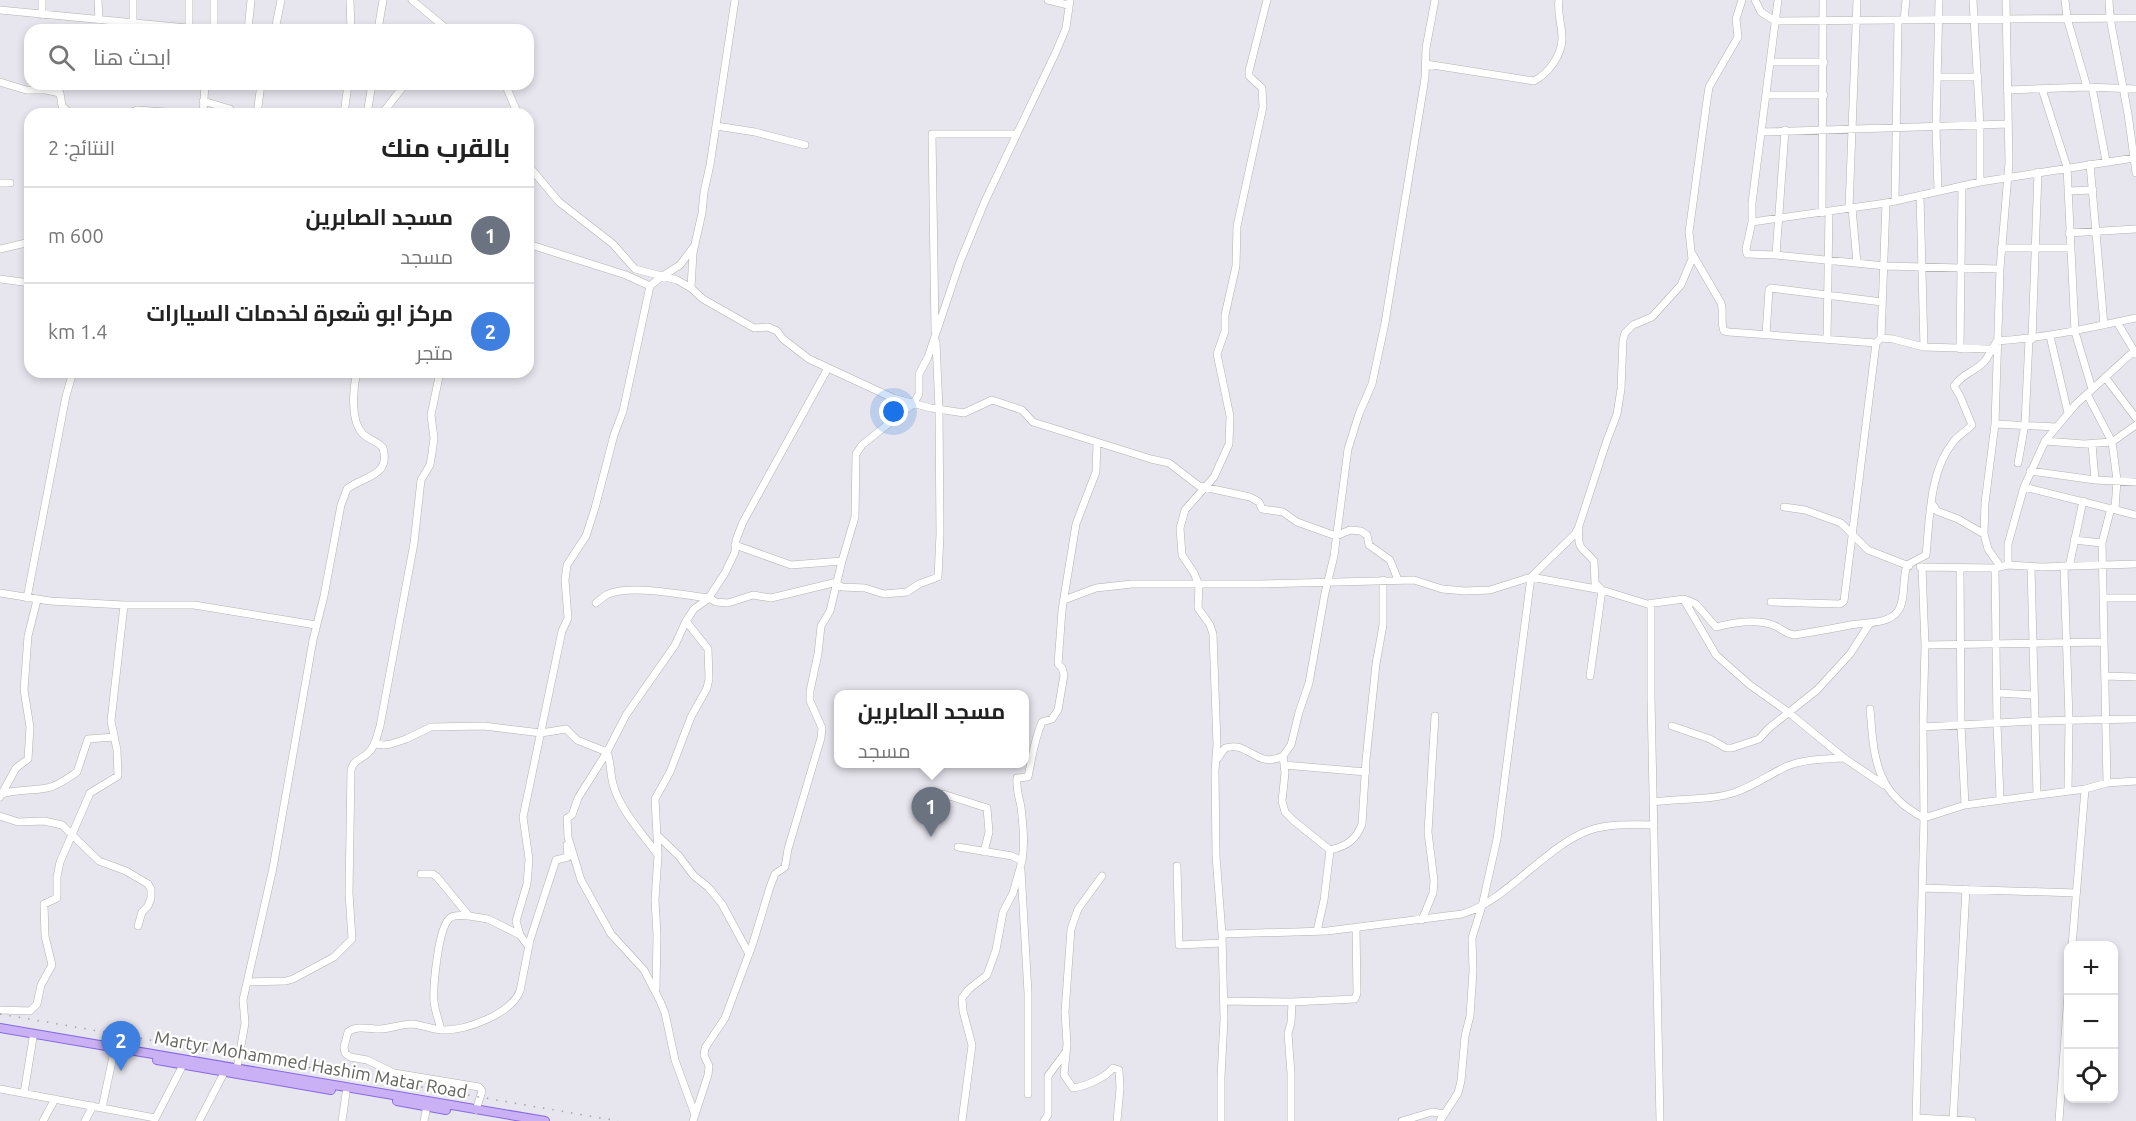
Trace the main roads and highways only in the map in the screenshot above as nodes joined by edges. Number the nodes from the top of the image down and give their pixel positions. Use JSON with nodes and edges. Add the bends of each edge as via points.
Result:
{"nodes":[{"id":1,"x":0,"y":1028,"type":"edge"},
{"id":2,"x":0,"y":1034,"type":"edge"},
{"id":3,"x":511,"y":1121,"type":"edge"},
{"id":4,"x":545,"y":1121,"type":"edge"}],
"edges":[{"from":1,"to":4,"type":"main road","name":"Martyr Mohammed Hashim Matar Road"},
{"from":2,"to":3,"type":"main road","name":"Martyr Mohammed Hashim Matar Road"}]}
